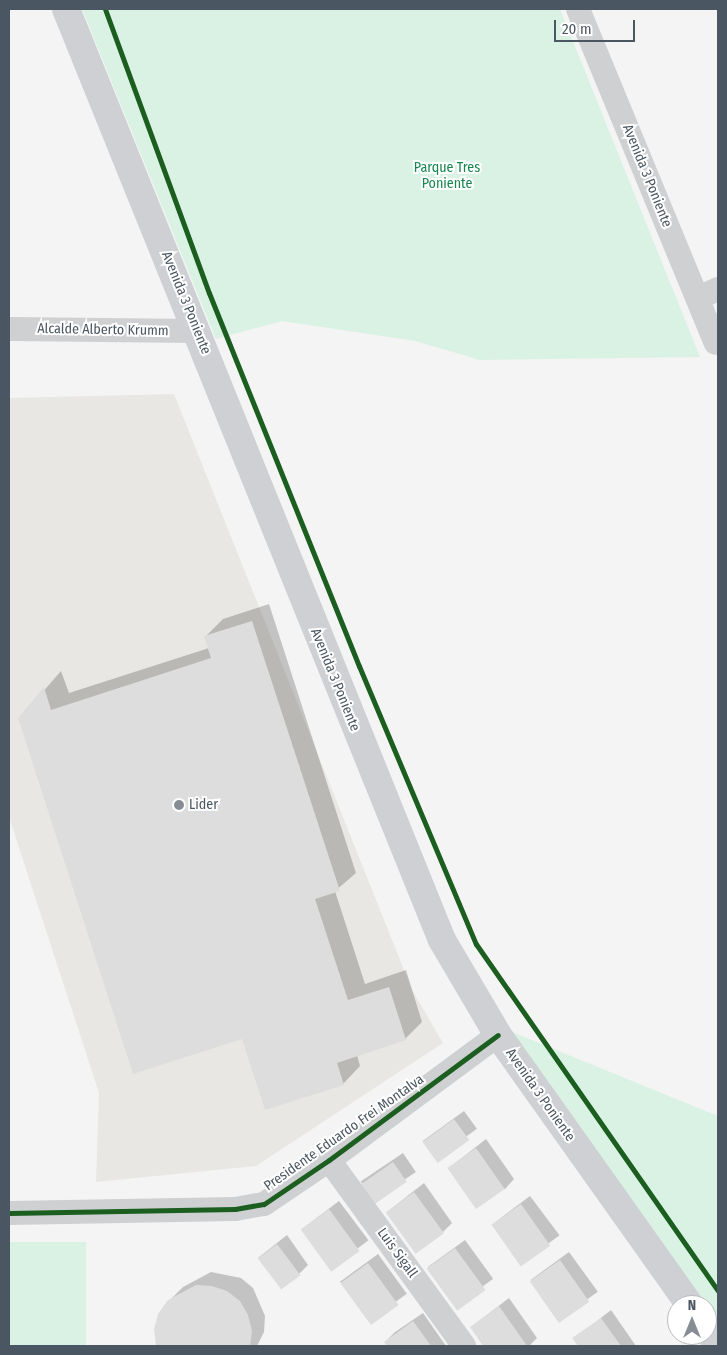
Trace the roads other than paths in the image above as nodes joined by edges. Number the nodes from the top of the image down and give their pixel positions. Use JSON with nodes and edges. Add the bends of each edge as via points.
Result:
{"nodes":[{"id":1,"x":66,"y":9,"type":"edge"},
{"id":2,"x":578,"y":9,"type":"edge"},
{"id":3,"x":708,"y":294,"type":"edge"},
{"id":4,"x":9,"y":330,"type":"edge"},
{"id":5,"x":197,"y":331,"type":"junction"},
{"id":6,"x":716,"y":343,"type":"dead end"},
{"id":7,"x":498,"y":1036,"type":"junction"},
{"id":8,"x":329,"y":1160,"type":"junction"},
{"id":9,"x":9,"y":1213,"type":"edge"},
{"id":10,"x":683,"y":1295,"type":"edge"},
{"id":11,"x":464,"y":1346,"type":"edge"}],
"edges":[{"from":1,"to":5,"type":"main road","name":"Avenida 3 Poniente"},
{"from":2,"to":3,"type":"street","name":"Avenida 3 Poniente"},
{"from":3,"to":6,"type":"street","name":"Avenida 3 Poniente"},
{"from":4,"to":5,"type":"street","name":"Alcalde Alberto Krumm"},
{"from":5,"to":7,"type":"main road","name":"Avenida 3 Poniente","via":[[425,904],[460,975]]},
{"from":7,"to":8,"type":"street","name":"Presidente Eduardo Frei Montalva"},
{"from":7,"to":10,"type":"main road","name":"Avenida 3 Poniente"},
{"from":8,"to":9,"type":"street","name":"Presidente Eduardo Frei Montalva","via":[[264,1204],[252,1208]]},
{"from":8,"to":11,"type":"street","name":"Luis Sigall"}]}
